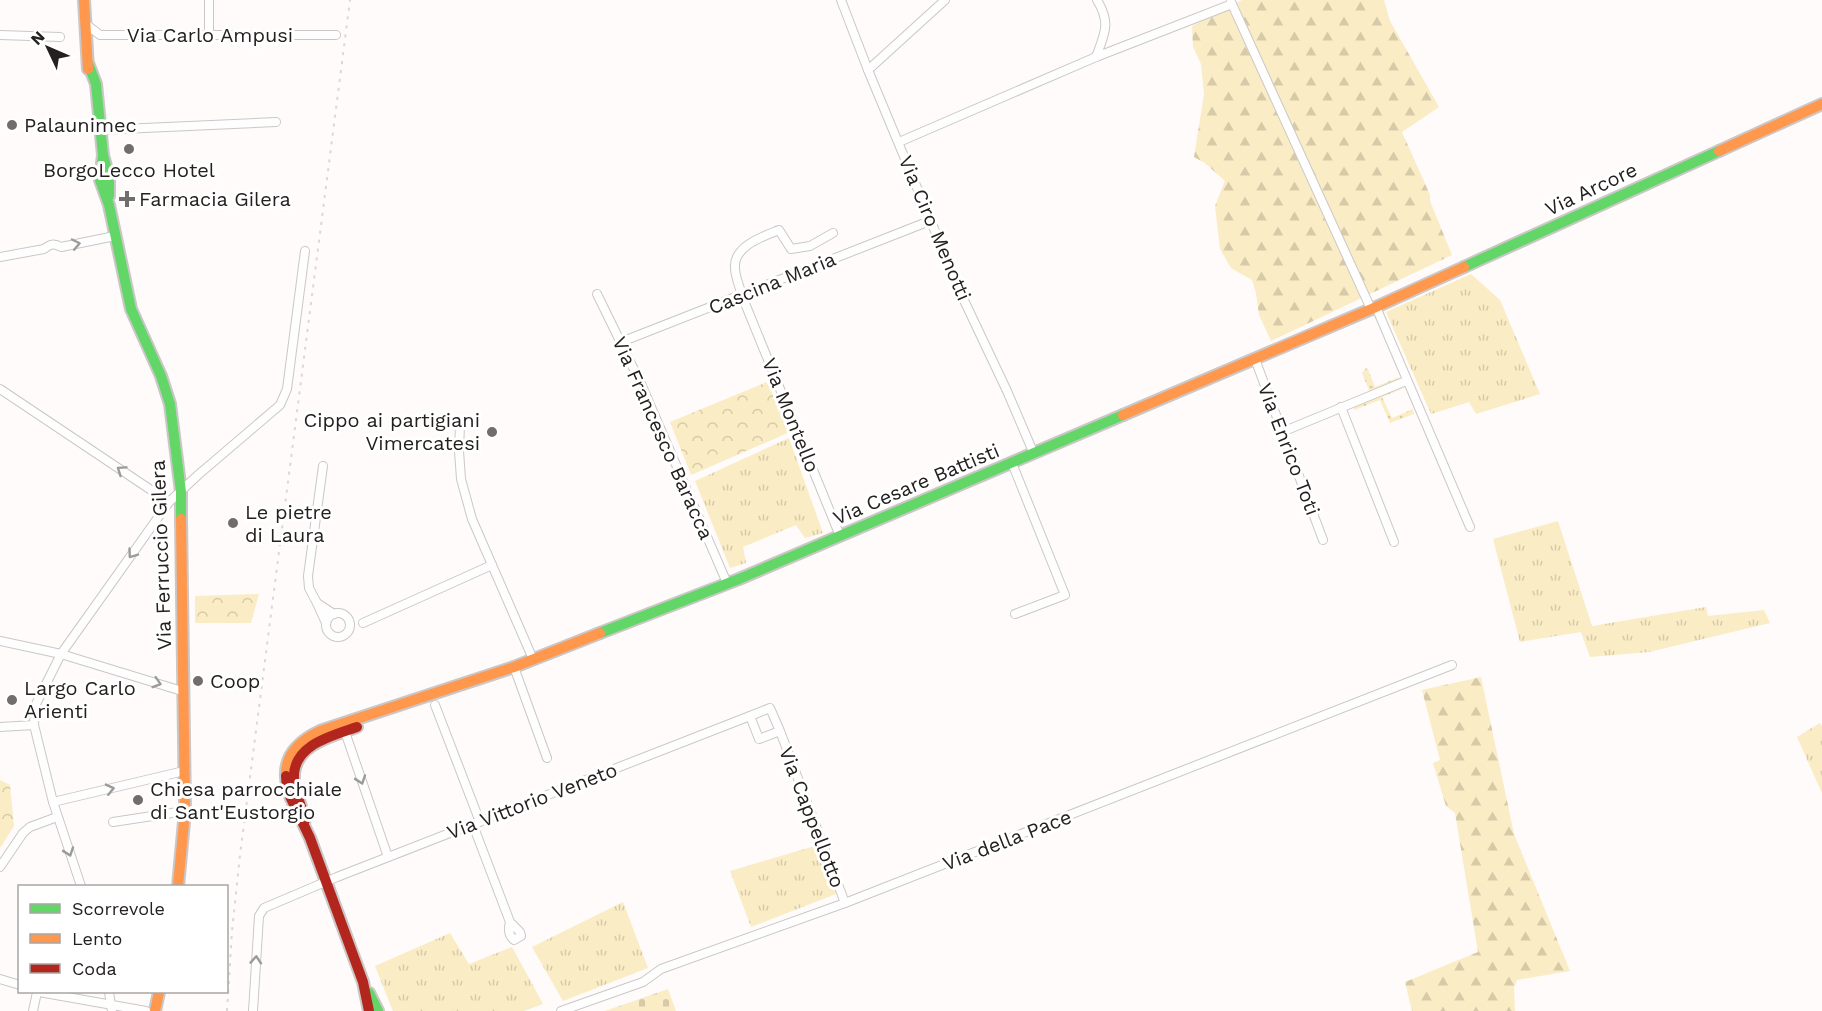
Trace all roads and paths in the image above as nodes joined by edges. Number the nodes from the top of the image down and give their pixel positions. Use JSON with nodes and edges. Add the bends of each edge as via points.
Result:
{"nodes":[{"id":1,"x":77,"y":0,"type":"edge"},
{"id":2,"x":84,"y":0,"type":"edge"},
{"id":3,"x":209,"y":0,"type":"edge"},
{"id":4,"x":841,"y":0,"type":"edge"},
{"id":5,"x":945,"y":0,"type":"edge"},
{"id":6,"x":1097,"y":0,"type":"edge"},
{"id":7,"x":1231,"y":2,"type":"edge"},
{"id":8,"x":87,"y":25,"type":"junction"},
{"id":9,"x":0,"y":35,"type":"edge"},
{"id":10,"x":209,"y":35,"type":"junction"},
{"id":11,"x":336,"y":35,"type":"dead end"},
{"id":12,"x":60,"y":37,"type":"dead end"},
{"id":13,"x":87,"y":45,"type":"junction"},
{"id":14,"x":1096,"y":57,"type":"junction"},
{"id":15,"x":868,"y":70,"type":"junction"},
{"id":16,"x":1822,"y":104,"type":"edge"},
{"id":17,"x":276,"y":122,"type":"dead end"},
{"id":18,"x":100,"y":130,"type":"junction"},
{"id":19,"x":899,"y":142,"type":"junction"},
{"id":20,"x":922,"y":224,"type":"dead end"},
{"id":21,"x":833,"y":233,"type":"dead end"},
{"id":22,"x":115,"y":236,"type":"junction"},
{"id":23,"x":305,"y":251,"type":"dead end"},
{"id":24,"x":0,"y":257,"type":"edge"},
{"id":25,"x":597,"y":294,"type":"dead end"},
{"id":26,"x":742,"y":296,"type":"junction"},
{"id":27,"x":1373,"y":308,"type":"junction"},
{"id":28,"x":621,"y":342,"type":"junction"},
{"id":29,"x":1255,"y":359,"type":"junction"},
{"id":30,"x":1406,"y":381,"type":"junction"},
{"id":31,"x":0,"y":389,"type":"edge"},
{"id":32,"x":1341,"y":407,"type":"junction"},
{"id":33,"x":460,"y":424,"type":"dead end"},
{"id":34,"x":1282,"y":432,"type":"junction"},
{"id":35,"x":1034,"y":454,"type":"junction"},
{"id":36,"x":1012,"y":463,"type":"junction"},
{"id":37,"x":323,"y":466,"type":"dead end"},
{"id":38,"x":181,"y":492,"type":"junction"},
{"id":39,"x":169,"y":502,"type":"junction"},
{"id":40,"x":1470,"y":527,"type":"dead end"},
{"id":41,"x":840,"y":536,"type":"junction"},
{"id":42,"x":1323,"y":540,"type":"dead end"},
{"id":43,"x":1394,"y":542,"type":"dead end"},
{"id":44,"x":492,"y":565,"type":"junction"},
{"id":45,"x":727,"y":583,"type":"junction"},
{"id":46,"x":317,"y":603,"type":"junction"},
{"id":47,"x":334,"y":614,"type":"junction"},
{"id":48,"x":1015,"y":614,"type":"dead end"},
{"id":49,"x":327,"y":623,"type":"junction"},
{"id":50,"x":350,"y":626,"type":"junction"},
{"id":51,"x":0,"y":641,"type":"edge"},
{"id":52,"x":61,"y":654,"type":"junction"},
{"id":53,"x":533,"y":659,"type":"junction"},
{"id":54,"x":1452,"y":665,"type":"dead end"},
{"id":55,"x":514,"y":667,"type":"junction"},
{"id":56,"x":182,"y":691,"type":"junction"},
{"id":57,"x":435,"y":705,"type":"dead end"},
{"id":58,"x":750,"y":716,"type":"junction"},
{"id":59,"x":738,"y":721,"type":"joint"},
{"id":60,"x":34,"y":725,"type":"junction"},
{"id":61,"x":0,"y":727,"type":"edge"},
{"id":62,"x":343,"y":728,"type":"junction"},
{"id":63,"x":780,"y":731,"type":"junction"},
{"id":64,"x":547,"y":758,"type":"dead end"},
{"id":65,"x":184,"y":771,"type":"junction"},
{"id":66,"x":53,"y":802,"type":"junction"},
{"id":67,"x":185,"y":811,"type":"junction"},
{"id":68,"x":57,"y":817,"type":"junction"},
{"id":69,"x":112,"y":822,"type":"dead end"},
{"id":70,"x":476,"y":823,"type":"junction"},
{"id":71,"x":388,"y":857,"type":"junction"},
{"id":72,"x":0,"y":867,"type":"edge"},
{"id":73,"x":326,"y":882,"type":"junction"},
{"id":74,"x":81,"y":885,"type":"edge"},
{"id":75,"x":178,"y":885,"type":"edge"},
{"id":76,"x":845,"y":903,"type":"junction"},
{"id":77,"x":510,"y":921,"type":"dead end"},
{"id":78,"x":0,"y":979,"type":"edge"},
{"id":79,"x":363,"y":982,"type":"junction"},
{"id":80,"x":18,"y":984,"type":"edge"},
{"id":81,"x":38,"y":993,"type":"edge"},
{"id":82,"x":42,"y":993,"type":"edge"},
{"id":83,"x":109,"y":993,"type":"edge"},
{"id":84,"x":159,"y":993,"type":"edge"},
{"id":85,"x":112,"y":1009,"type":"edge"},
{"id":86,"x":33,"y":1011,"type":"edge"},
{"id":87,"x":146,"y":1011,"type":"edge"},
{"id":88,"x":155,"y":1011,"type":"edge"},
{"id":89,"x":253,"y":1011,"type":"edge"},
{"id":90,"x":369,"y":1011,"type":"edge"},
{"id":91,"x":378,"y":1011,"type":"edge"},
{"id":92,"x":561,"y":1011,"type":"edge"}],
"edges":[{"from":1,"to":13,"type":"street","name":"Via Ferruccio Gilera","via":[[82,39]]},
{"from":2,"to":8,"type":"street","name":"Via Ferruccio Gilera"},
{"from":3,"to":10,"type":"street"},
{"from":4,"to":15,"type":"street","name":"Via Ciro Menotti"},
{"from":5,"to":15,"type":"street"},
{"from":6,"to":14,"type":"street","via":[[1106,14],[1105,35]]},
{"from":7,"to":14,"type":"street"},
{"from":7,"to":27,"type":"street"},
{"from":8,"to":10,"type":"street","name":"Via Carlo Ampusi","via":[[100,35]]},
{"from":8,"to":13,"type":"street","name":"Via Ferruccio Gilera"},
{"from":9,"to":12,"type":"street"},
{"from":10,"to":11,"type":"street","name":"Via Carlo Ampusi"},
{"from":13,"to":18,"type":"street","name":"Via Ferruccio Gilera","via":[[88,85]]},
{"from":14,"to":19,"type":"street"},
{"from":15,"to":19,"type":"street","name":"Via Ciro Menotti"},
{"from":16,"to":27,"type":"street","name":"Via Arcore"},
{"from":17,"to":18,"type":"street"},
{"from":18,"to":22,"type":"street","name":"Via Ferruccio Gilera","via":[[100,180]]},
{"from":19,"to":35,"type":"street","name":"Via Ciro Menotti","via":[[962,296]]},
{"from":20,"to":26,"type":"street","name":"Cascina Maria"},
{"from":21,"to":26,"type":"street","name":"Via Montello","via":[[810,246],[791,249],[779,230],[749,243],[734,266]]},
{"from":24,"to":22,"type":"street","one_way":true,"via":[[49,245],[62,247]]},
{"from":22,"to":38,"type":"street","name":"Via Ferruccio Gilera","via":[[131,309],[170,404]]},
{"from":23,"to":38,"type":"street","via":[[287,389],[280,405]]},
{"from":25,"to":28,"type":"street","name":"Via Francesco Baracca"},
{"from":26,"to":28,"type":"street","name":"Cascina Maria"},
{"from":26,"to":41,"type":"street","name":"Via Montello"},
{"from":27,"to":29,"type":"street","name":"Via Cesare Battisti"},
{"from":27,"to":30,"type":"street"},
{"from":28,"to":45,"type":"street","name":"Via Francesco Baracca"},
{"from":29,"to":34,"type":"street","name":"Via Enrico Toti"},
{"from":29,"to":35,"type":"street","name":"Via Cesare Battisti"},
{"from":30,"to":32,"type":"street"},
{"from":30,"to":40,"type":"street"},
{"from":39,"to":31,"type":"street","one_way":true},
{"from":32,"to":34,"type":"street"},
{"from":32,"to":43,"type":"street"},
{"from":33,"to":44,"type":"street","via":[[461,479],[472,519]]},
{"from":34,"to":42,"type":"street","name":"Via Enrico Toti"},
{"from":35,"to":36,"type":"street","name":"Via Cesare Battisti"},
{"from":36,"to":41,"type":"street","name":"Via Cesare Battisti"},
{"from":36,"to":48,"type":"street","via":[[1065,595]]},
{"from":37,"to":46,"type":"street","via":[[308,576]]},
{"from":38,"to":39,"type":"street"},
{"from":38,"to":56,"type":"street","name":"Via Ferruccio Gilera"},
{"from":39,"to":52,"type":"street","one_way":true},
{"from":41,"to":45,"type":"street","name":"Via Cesare Battisti"},
{"from":44,"to":50,"type":"street"},
{"from":44,"to":53,"type":"street"},
{"from":45,"to":53,"type":"street","name":"Via Cesare Battisti"},
{"from":46,"to":47,"type":"street"},
{"from":46,"to":49,"type":"street"},
{"from":47,"to":49,"type":"street"},
{"from":47,"to":50,"type":"street","via":[[344,614]]},
{"from":49,"to":50,"type":"street","via":[[329,633],[335,637],[345,635]]},
{"from":51,"to":52,"type":"street"},
{"from":52,"to":56,"type":"street","one_way":true},
{"from":52,"to":60,"type":"street","via":[[36,706]]},
{"from":53,"to":55,"type":"street","name":"Via Cesare Battisti"},
{"from":54,"to":76,"type":"street","name":"Via della Pace"},
{"from":55,"to":62,"type":"street","name":"Via Cesare Battisti"},
{"from":55,"to":64,"type":"street"},
{"from":56,"to":65,"type":"street","name":"Via Ferruccio Gilera"},
{"from":57,"to":70,"type":"street"},
{"from":58,"to":59,"type":"street","name":"Via Cappellotto"},
{"from":58,"to":63,"type":"street","name":"Via Cappellotto","via":[[770,708]]},
{"from":58,"to":63,"type":"street","name":"Via Cappellotto","via":[[759,739]]},
{"from":59,"to":70,"type":"street","name":"Via Vittorio Veneto"},
{"from":60,"to":61,"type":"street"},
{"from":60,"to":66,"type":"street"},
{"from":62,"to":71,"type":"street","one_way":true},
{"from":62,"to":73,"type":"street","name":"Via Cesare Battisti","via":[[314,733],[290,755],[286,767],[286,785],[294,809],[310,838]]},
{"from":63,"to":76,"type":"street","name":"Via Cappellotto"},
{"from":66,"to":65,"type":"street","one_way":true},
{"from":65,"to":67,"type":"street","name":"Via Ferruccio Gilera"},
{"from":66,"to":68,"type":"street"},
{"from":67,"to":69,"type":"street"},
{"from":67,"to":75,"type":"street","name":"Via Ferruccio Gilera"},
{"from":68,"to":72,"type":"street","via":[[23,833]]},
{"from":68,"to":74,"type":"street","one_way":true},
{"from":70,"to":71,"type":"street","name":"Via Vittorio Veneto"},
{"from":70,"to":77,"type":"street"},
{"from":71,"to":73,"type":"street","name":"Via Vittorio Veneto"},
{"from":73,"to":79,"type":"street"},
{"from":89,"to":73,"type":"street","one_way":true,"via":[[261,910]]},
{"from":76,"to":92,"type":"street","name":"Via della Pace","via":[[661,969],[643,982]]},
{"from":78,"to":80,"type":"street"},
{"from":79,"to":90,"type":"street"},
{"from":79,"to":91,"type":"street"},
{"from":81,"to":86,"type":"street"},
{"from":82,"to":85,"type":"street"},
{"from":83,"to":85,"type":"street"},
{"from":84,"to":88,"type":"street"},
{"from":85,"to":87,"type":"street"}]}
